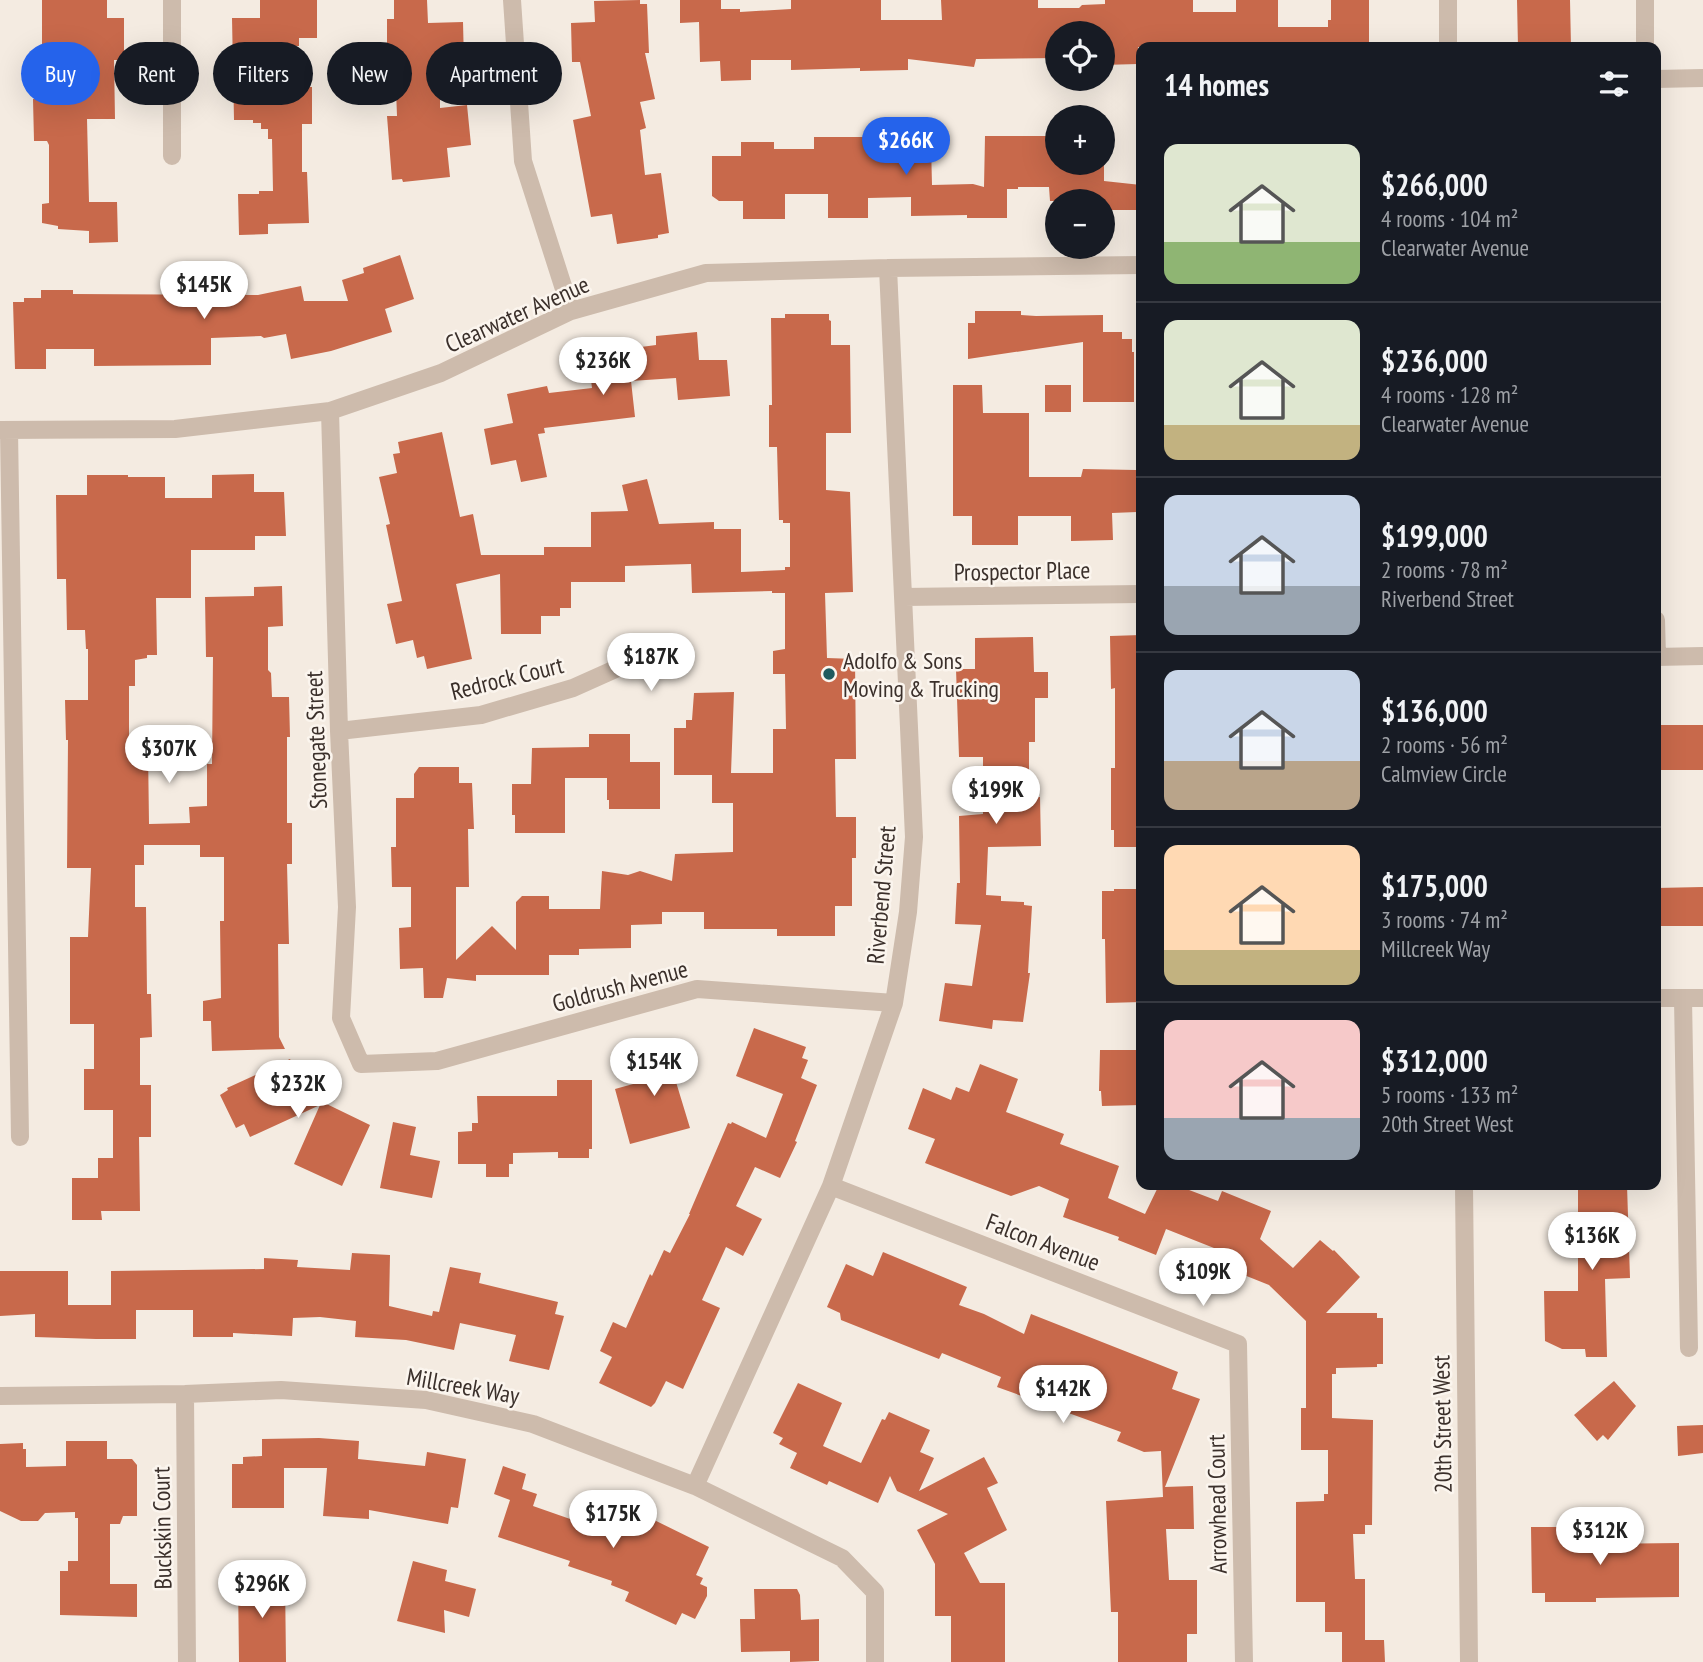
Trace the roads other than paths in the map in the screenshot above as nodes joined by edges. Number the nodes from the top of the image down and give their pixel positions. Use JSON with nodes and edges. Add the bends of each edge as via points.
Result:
{"nodes":[{"id":1,"x":172,"y":0,"type":"edge"},
{"id":2,"x":512,"y":0,"type":"edge"},
{"id":3,"x":1448,"y":0,"type":"edge"},
{"id":4,"x":1645,"y":0,"type":"edge"},
{"id":5,"x":1448,"y":42,"type":"edge"},
{"id":6,"x":1645,"y":42,"type":"edge"},
{"id":7,"x":1703,"y":78,"type":"edge"},
{"id":8,"x":1661,"y":79,"type":"edge"},
{"id":9,"x":172,"y":156,"type":"dead end"},
{"id":10,"x":1136,"y":265,"type":"edge"},
{"id":11,"x":888,"y":268,"type":"junction"},
{"id":12,"x":571,"y":311,"type":"junction"},
{"id":13,"x":330,"y":411,"type":"junction"},
{"id":14,"x":4,"y":430,"type":"edge"},
{"id":15,"x":1136,"y":594,"type":"edge"},
{"id":16,"x":904,"y":597,"type":"junction"},
{"id":17,"x":1703,"y":656,"type":"edge"},
{"id":18,"x":1661,"y":657,"type":"edge"},
{"id":19,"x":640,"y":658,"type":"dead end"},
{"id":20,"x":340,"y":731,"type":"junction"},
{"id":21,"x":1683,"y":998,"type":"junction"},
{"id":22,"x":1703,"y":998,"type":"edge"},
{"id":23,"x":1661,"y":999,"type":"edge"},
{"id":24,"x":894,"y":1003,"type":"junction"},
{"id":25,"x":361,"y":1064,"type":"joint"},
{"id":26,"x":20,"y":1138,"type":"dead end"},
{"id":27,"x":831,"y":1186,"type":"junction"},
{"id":28,"x":1465,"y":1190,"type":"edge"},
{"id":29,"x":1238,"y":1344,"type":"joint"},
{"id":30,"x":1689,"y":1348,"type":"dead end"},
{"id":31,"x":185,"y":1394,"type":"junction"},
{"id":32,"x":0,"y":1396,"type":"edge"},
{"id":33,"x":695,"y":1486,"type":"junction"},
{"id":34,"x":187,"y":1662,"type":"edge"},
{"id":35,"x":875,"y":1662,"type":"edge"},
{"id":36,"x":1244,"y":1662,"type":"edge"},
{"id":37,"x":1469,"y":1662,"type":"edge"}],
"edges":[{"from":1,"to":9,"type":"street"},
{"from":2,"to":12,"type":"street","via":[[523,161]]},
{"from":3,"to":5,"type":"street"},
{"from":4,"to":6,"type":"street"},
{"from":7,"to":8,"type":"street"},
{"from":10,"to":11,"type":"street","name":"Clearwater Avenue"},
{"from":11,"to":12,"type":"street","name":"Clearwater Avenue","via":[[706,273]]},
{"from":11,"to":16,"type":"street","name":"Riverbend Street"},
{"from":12,"to":13,"type":"street","name":"Clearwater Avenue","via":[[441,373]]},
{"from":13,"to":14,"type":"street","name":"Clearwater Avenue","via":[[175,429]]},
{"from":13,"to":20,"type":"street","name":"Stonegate Street"},
{"from":14,"to":26,"type":"street"},
{"from":15,"to":16,"type":"street","name":"Prospector Place"},
{"from":16,"to":24,"type":"street","name":"Riverbend Street","via":[[915,837]]},
{"from":17,"to":18,"type":"street"},
{"from":19,"to":20,"type":"street","name":"Redrock Court","via":[[573,688],[481,715]]},
{"from":20,"to":25,"type":"street","name":"Stonegate Street","via":[[347,907],[341,1018]]},
{"from":21,"to":22,"type":"street"},
{"from":21,"to":23,"type":"street"},
{"from":21,"to":30,"type":"street"},
{"from":24,"to":25,"type":"street","name":"Goldrush Avenue","via":[[697,989],[437,1061]]},
{"from":24,"to":27,"type":"street","name":"Riverbend Street"},
{"from":27,"to":29,"type":"street","name":"Falcon Avenue"},
{"from":27,"to":33,"type":"street","name":"Riverbend Street"},
{"from":28,"to":37,"type":"street","name":"20th Street West"},
{"from":29,"to":36,"type":"street","name":"Arrowhead Court"},
{"from":31,"to":32,"type":"street","name":"Millcreek Way"},
{"from":31,"to":33,"type":"street","name":"Millcreek Way","via":[[281,1390],[426,1400],[533,1424]]},
{"from":31,"to":34,"type":"street","name":"Buckskin Court"},
{"from":33,"to":35,"type":"street","name":"Millcreek Way","via":[[842,1558],[875,1592]]}]}
